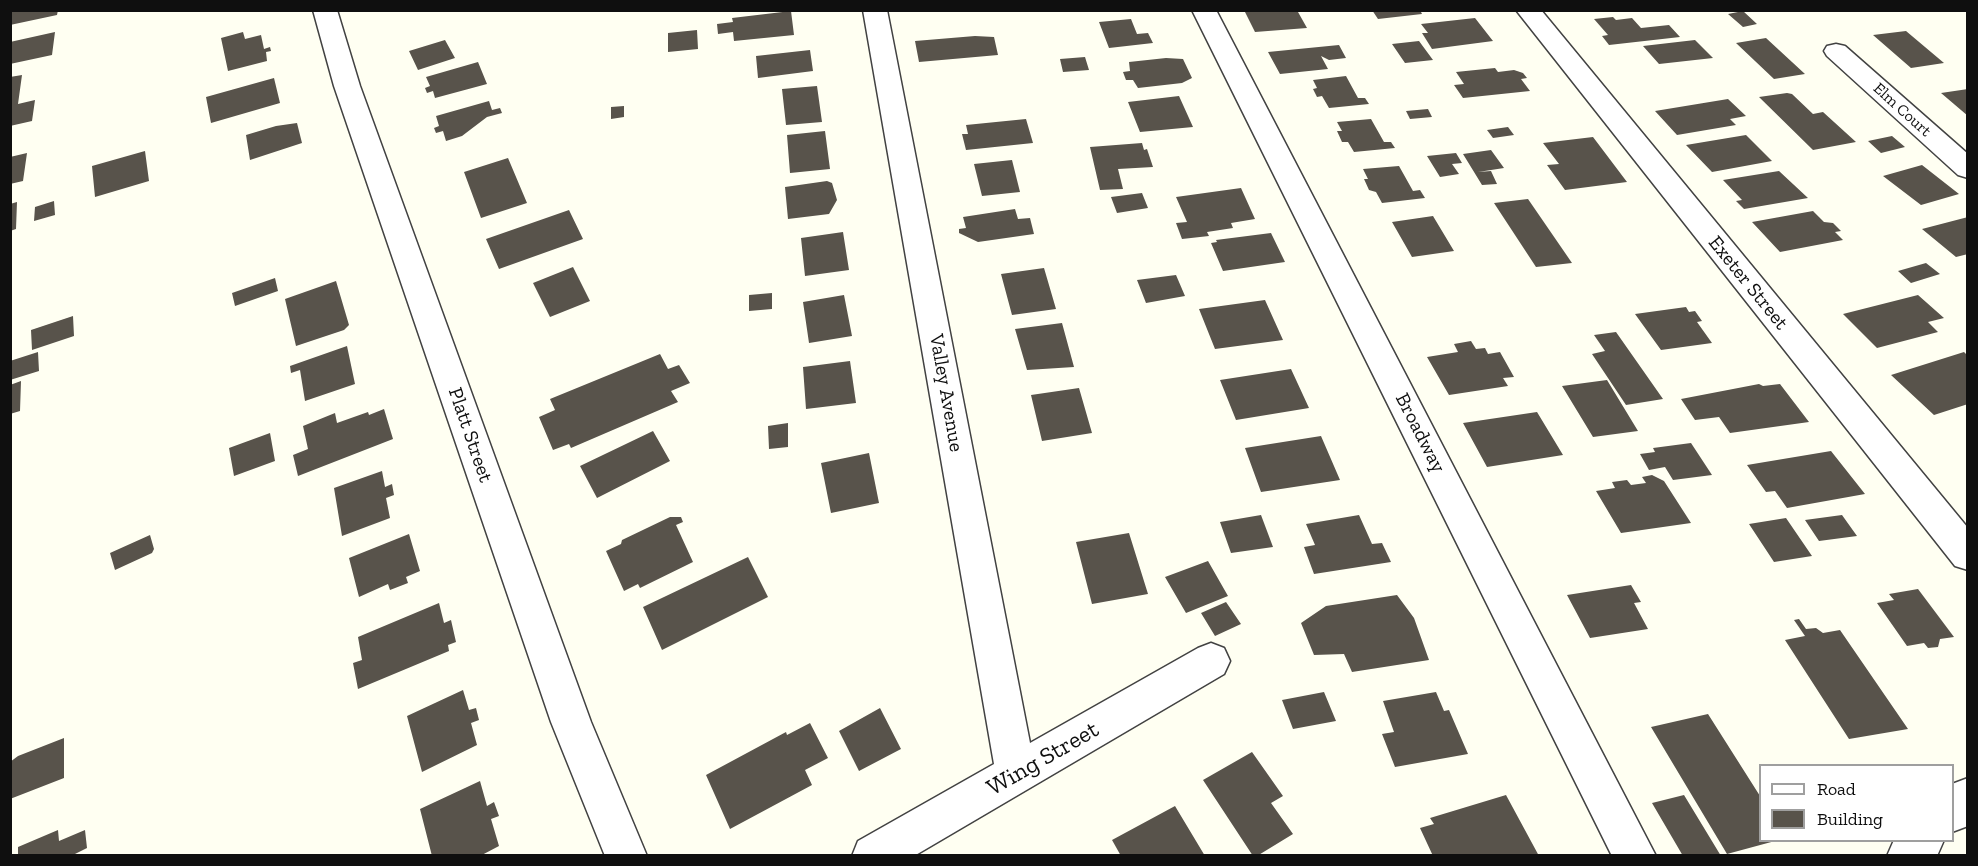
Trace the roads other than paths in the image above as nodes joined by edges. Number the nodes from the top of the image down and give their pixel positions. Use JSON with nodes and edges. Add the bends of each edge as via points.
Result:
{"nodes":[{"id":1,"x":325,"y":10,"type":"edge"},
{"id":2,"x":875,"y":10,"type":"edge"},
{"id":3,"x":1204,"y":10,"type":"edge"},
{"id":4,"x":1528,"y":10,"type":"edge"},
{"id":5,"x":1836,"y":51,"type":"dead end"},
{"id":6,"x":1968,"y":169,"type":"edge"},
{"id":7,"x":1968,"y":555,"type":"edge"},
{"id":8,"x":1211,"y":661,"type":"dead end"},
{"id":9,"x":1016,"y":775,"type":"junction"},
{"id":10,"x":1968,"y":798,"type":"edge"},
{"id":11,"x":1954,"y":811,"type":"edge"},
{"id":12,"x":1921,"y":842,"type":"edge"},
{"id":13,"x":626,"y":855,"type":"edge"},
{"id":14,"x":873,"y":855,"type":"edge"},
{"id":15,"x":1635,"y":855,"type":"edge"},
{"id":16,"x":1908,"y":855,"type":"edge"}],
"edges":[{"from":1,"to":13,"type":"street","name":"Platt Street","via":[[347,86],[571,722]]},
{"from":2,"to":9,"type":"street","name":"Valley Avenue"},
{"from":3,"to":15,"type":"street","name":"Broadway"},
{"from":4,"to":7,"type":"street","name":"Exeter Street"},
{"from":5,"to":6,"type":"street","name":"Elm Court"},
{"from":8,"to":9,"type":"street","name":"Wing Street"},
{"from":9,"to":14,"type":"street","name":"Wing Street"},
{"from":10,"to":11,"type":"street"},
{"from":12,"to":16,"type":"street"}]}
